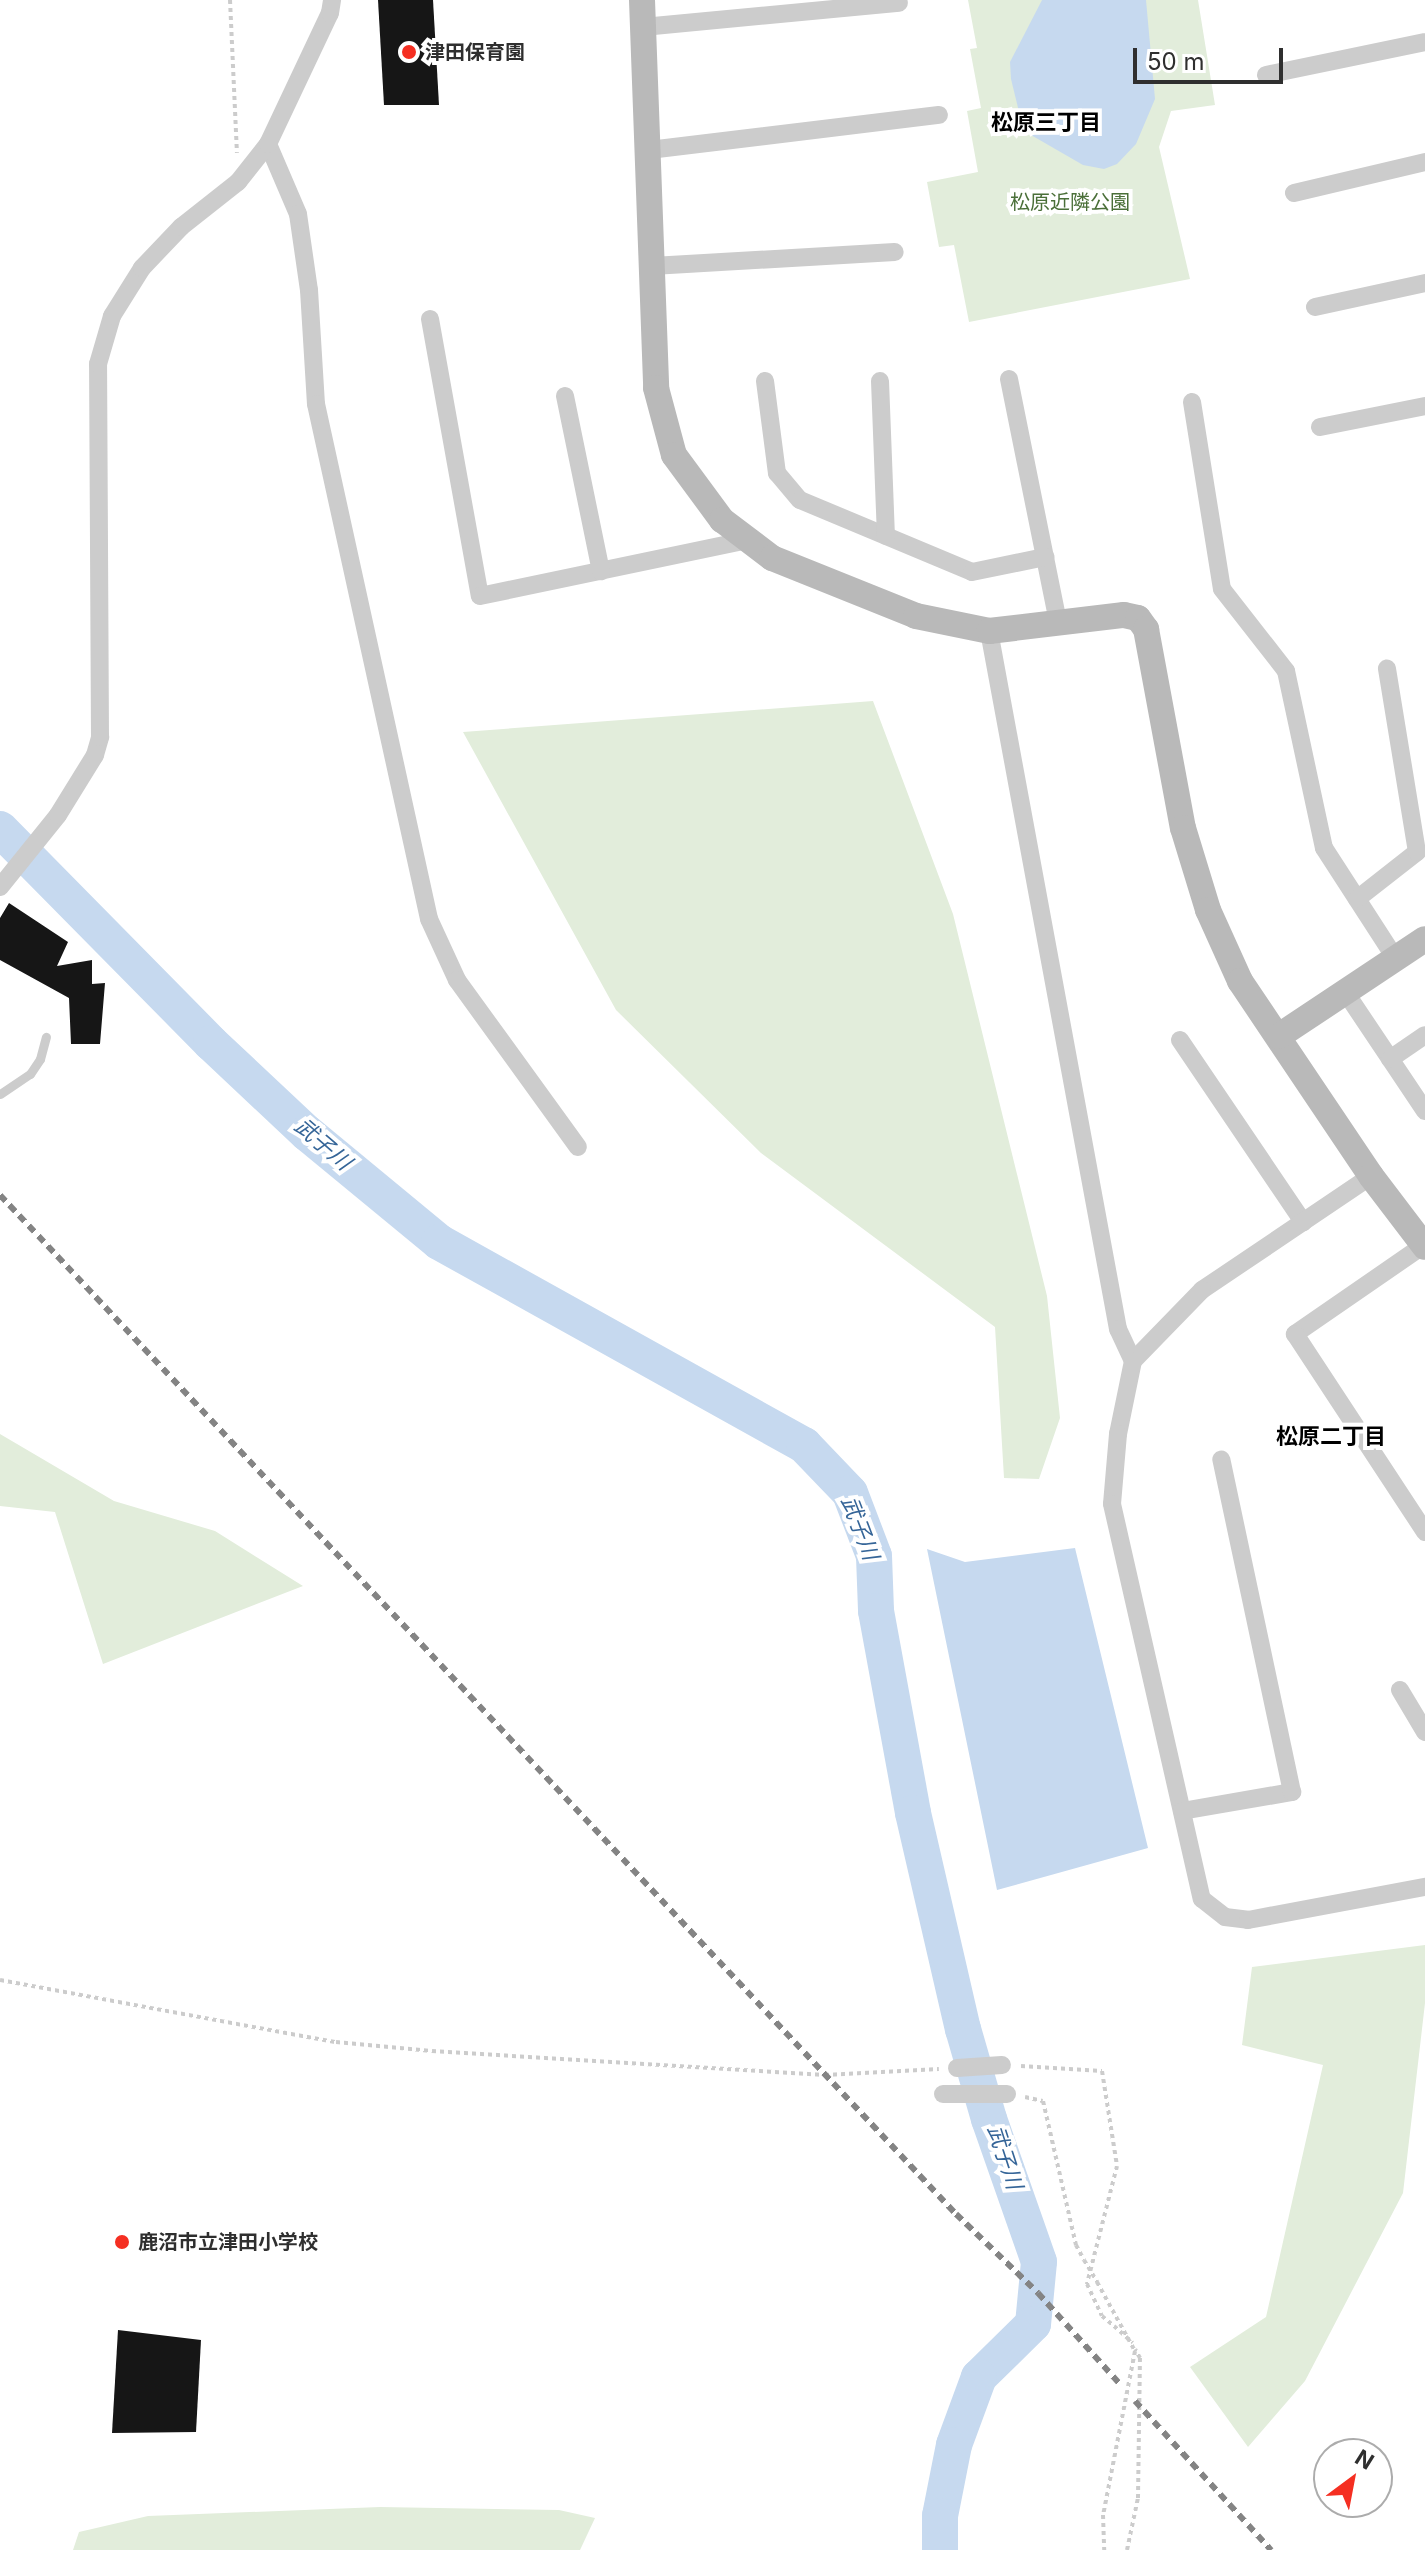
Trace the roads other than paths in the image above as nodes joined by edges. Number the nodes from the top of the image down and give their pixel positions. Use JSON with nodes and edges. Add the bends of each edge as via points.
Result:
{"nodes":[{"id":1,"x":332,"y":0,"type":"edge"},
{"id":2,"x":642,"y":0,"type":"edge"},
{"id":3,"x":899,"y":3,"type":"dead end"},
{"id":4,"x":643,"y":27,"type":"junction"},
{"id":5,"x":1425,"y":42,"type":"edge"},
{"id":6,"x":1266,"y":75,"type":"dead end"},
{"id":7,"x":939,"y":115,"type":"dead end"},
{"id":8,"x":268,"y":144,"type":"junction"},
{"id":9,"x":649,"y":150,"type":"junction"},
{"id":10,"x":1425,"y":162,"type":"edge"},
{"id":11,"x":1294,"y":193,"type":"dead end"},
{"id":12,"x":895,"y":252,"type":"dead end"},
{"id":13,"x":652,"y":266,"type":"junction"},
{"id":14,"x":1425,"y":283,"type":"edge"},
{"id":15,"x":1315,"y":307,"type":"dead end"},
{"id":16,"x":430,"y":319,"type":"dead end"},
{"id":17,"x":1009,"y":379,"type":"dead end"},
{"id":18,"x":765,"y":381,"type":"dead end"},
{"id":19,"x":880,"y":381,"type":"dead end"},
{"id":20,"x":565,"y":396,"type":"dead end"},
{"id":21,"x":1192,"y":402,"type":"dead end"},
{"id":22,"x":1425,"y":406,"type":"edge"},
{"id":23,"x":1320,"y":427,"type":"dead end"},
{"id":24,"x":886,"y":536,"type":"junction"},
{"id":25,"x":749,"y":540,"type":"junction"},
{"id":26,"x":1045,"y":557,"type":"junction"},
{"id":27,"x":601,"y":571,"type":"junction"},
{"id":28,"x":1058,"y":623,"type":"junction"},
{"id":29,"x":989,"y":631,"type":"junction"},
{"id":30,"x":1387,"y":668,"type":"dead end"},
{"id":31,"x":0,"y":887,"type":"edge"},
{"id":32,"x":1357,"y":899,"type":"junction"},
{"id":33,"x":1425,"y":939,"type":"edge"},
{"id":34,"x":1397,"y":961,"type":"junction"},
{"id":35,"x":1346,"y":993,"type":"junction"},
{"id":36,"x":1425,"y":1035,"type":"edge"},
{"id":37,"x":1279,"y":1036,"type":"junction"},
{"id":38,"x":46,"y":1037,"type":"dead end"},
{"id":39,"x":1180,"y":1040,"type":"dead end"},
{"id":40,"x":1390,"y":1059,"type":"junction"},
{"id":41,"x":0,"y":1094,"type":"edge"},
{"id":42,"x":1425,"y":1111,"type":"edge"},
{"id":43,"x":578,"y":1147,"type":"dead end"},
{"id":44,"x":1371,"y":1176,"type":"junction"},
{"id":45,"x":1303,"y":1222,"type":"junction"},
{"id":46,"x":1424,"y":1246,"type":"edge"},
{"id":47,"x":1133,"y":1361,"type":"junction"},
{"id":48,"x":1221,"y":1459,"type":"dead end"},
{"id":49,"x":1425,"y":1532,"type":"edge"},
{"id":50,"x":1400,"y":1690,"type":"dead end"},
{"id":51,"x":1425,"y":1732,"type":"edge"},
{"id":52,"x":1182,"y":1811,"type":"junction"},
{"id":53,"x":1425,"y":1887,"type":"edge"},
{"id":54,"x":1002,"y":2065,"type":"road end"},
{"id":55,"x":957,"y":2068,"type":"road end"},
{"id":56,"x":943,"y":2094,"type":"dead end"},
{"id":57,"x":1007,"y":2094,"type":"road end"}],
"edges":[{"from":1,"to":8,"type":"street"},
{"from":2,"to":4,"type":"street"},
{"from":3,"to":4,"type":"street"},
{"from":4,"to":9,"type":"street"},
{"from":5,"to":6,"type":"street"},
{"from":7,"to":9,"type":"street"},
{"from":8,"to":31,"type":"street","via":[[238,182],[181,227],[142,268],[112,316],[98,364],[100,737],[95,755],[58,815]]},
{"from":8,"to":43,"type":"street","via":[[298,214],[316,404],[429,919],[457,980]]},
{"from":9,"to":13,"type":"street"},
{"from":10,"to":11,"type":"street"},
{"from":12,"to":13,"type":"street"},
{"from":13,"to":25,"type":"street","via":[[656,388],[674,455],[722,520]]},
{"from":14,"to":15,"type":"street"},
{"from":16,"to":27,"type":"street","via":[[480,596]]},
{"from":17,"to":26,"type":"street"},
{"from":18,"to":24,"type":"street","via":[[777,473],[800,500]]},
{"from":19,"to":24,"type":"street"},
{"from":20,"to":27,"type":"street"},
{"from":21,"to":32,"type":"street","via":[[1222,589],[1286,671],[1324,848]]},
{"from":22,"to":23,"type":"street"},
{"from":24,"to":26,"type":"street","via":[[972,572]]},
{"from":25,"to":27,"type":"street"},
{"from":25,"to":29,"type":"street","via":[[772,558],[916,616]]},
{"from":26,"to":28,"type":"street"},
{"from":28,"to":29,"type":"street"},
{"from":28,"to":37,"type":"street","via":[[1124,615],[1138,618],[1146,629],[1183,828],[1208,910],[1240,981]]},
{"from":29,"to":47,"type":"street","via":[[1118,1329]]},
{"from":30,"to":32,"type":"street","via":[[1417,852]]},
{"from":32,"to":34,"type":"street"},
{"from":33,"to":34,"type":"street"},
{"from":34,"to":35,"type":"street"},
{"from":35,"to":37,"type":"street"},
{"from":35,"to":40,"type":"street"},
{"from":36,"to":40,"type":"street"},
{"from":37,"to":44,"type":"street"},
{"from":38,"to":41,"type":"lane","via":[[30,1074]]},
{"from":39,"to":45,"type":"street"},
{"from":40,"to":42,"type":"street"},
{"from":44,"to":45,"type":"street"},
{"from":44,"to":46,"type":"street"},
{"from":45,"to":47,"type":"street","via":[[1202,1290]]},
{"from":46,"to":49,"type":"street","via":[[1295,1334]]},
{"from":47,"to":52,"type":"street","via":[[1118,1434],[1112,1504]]},
{"from":48,"to":52,"type":"street","via":[[1292,1792]]},
{"from":50,"to":51,"type":"street"},
{"from":52,"to":53,"type":"street","via":[[1202,1899],[1225,1917],[1248,1920]]},
{"from":54,"to":55,"type":"street"},
{"from":56,"to":57,"type":"street"}]}
